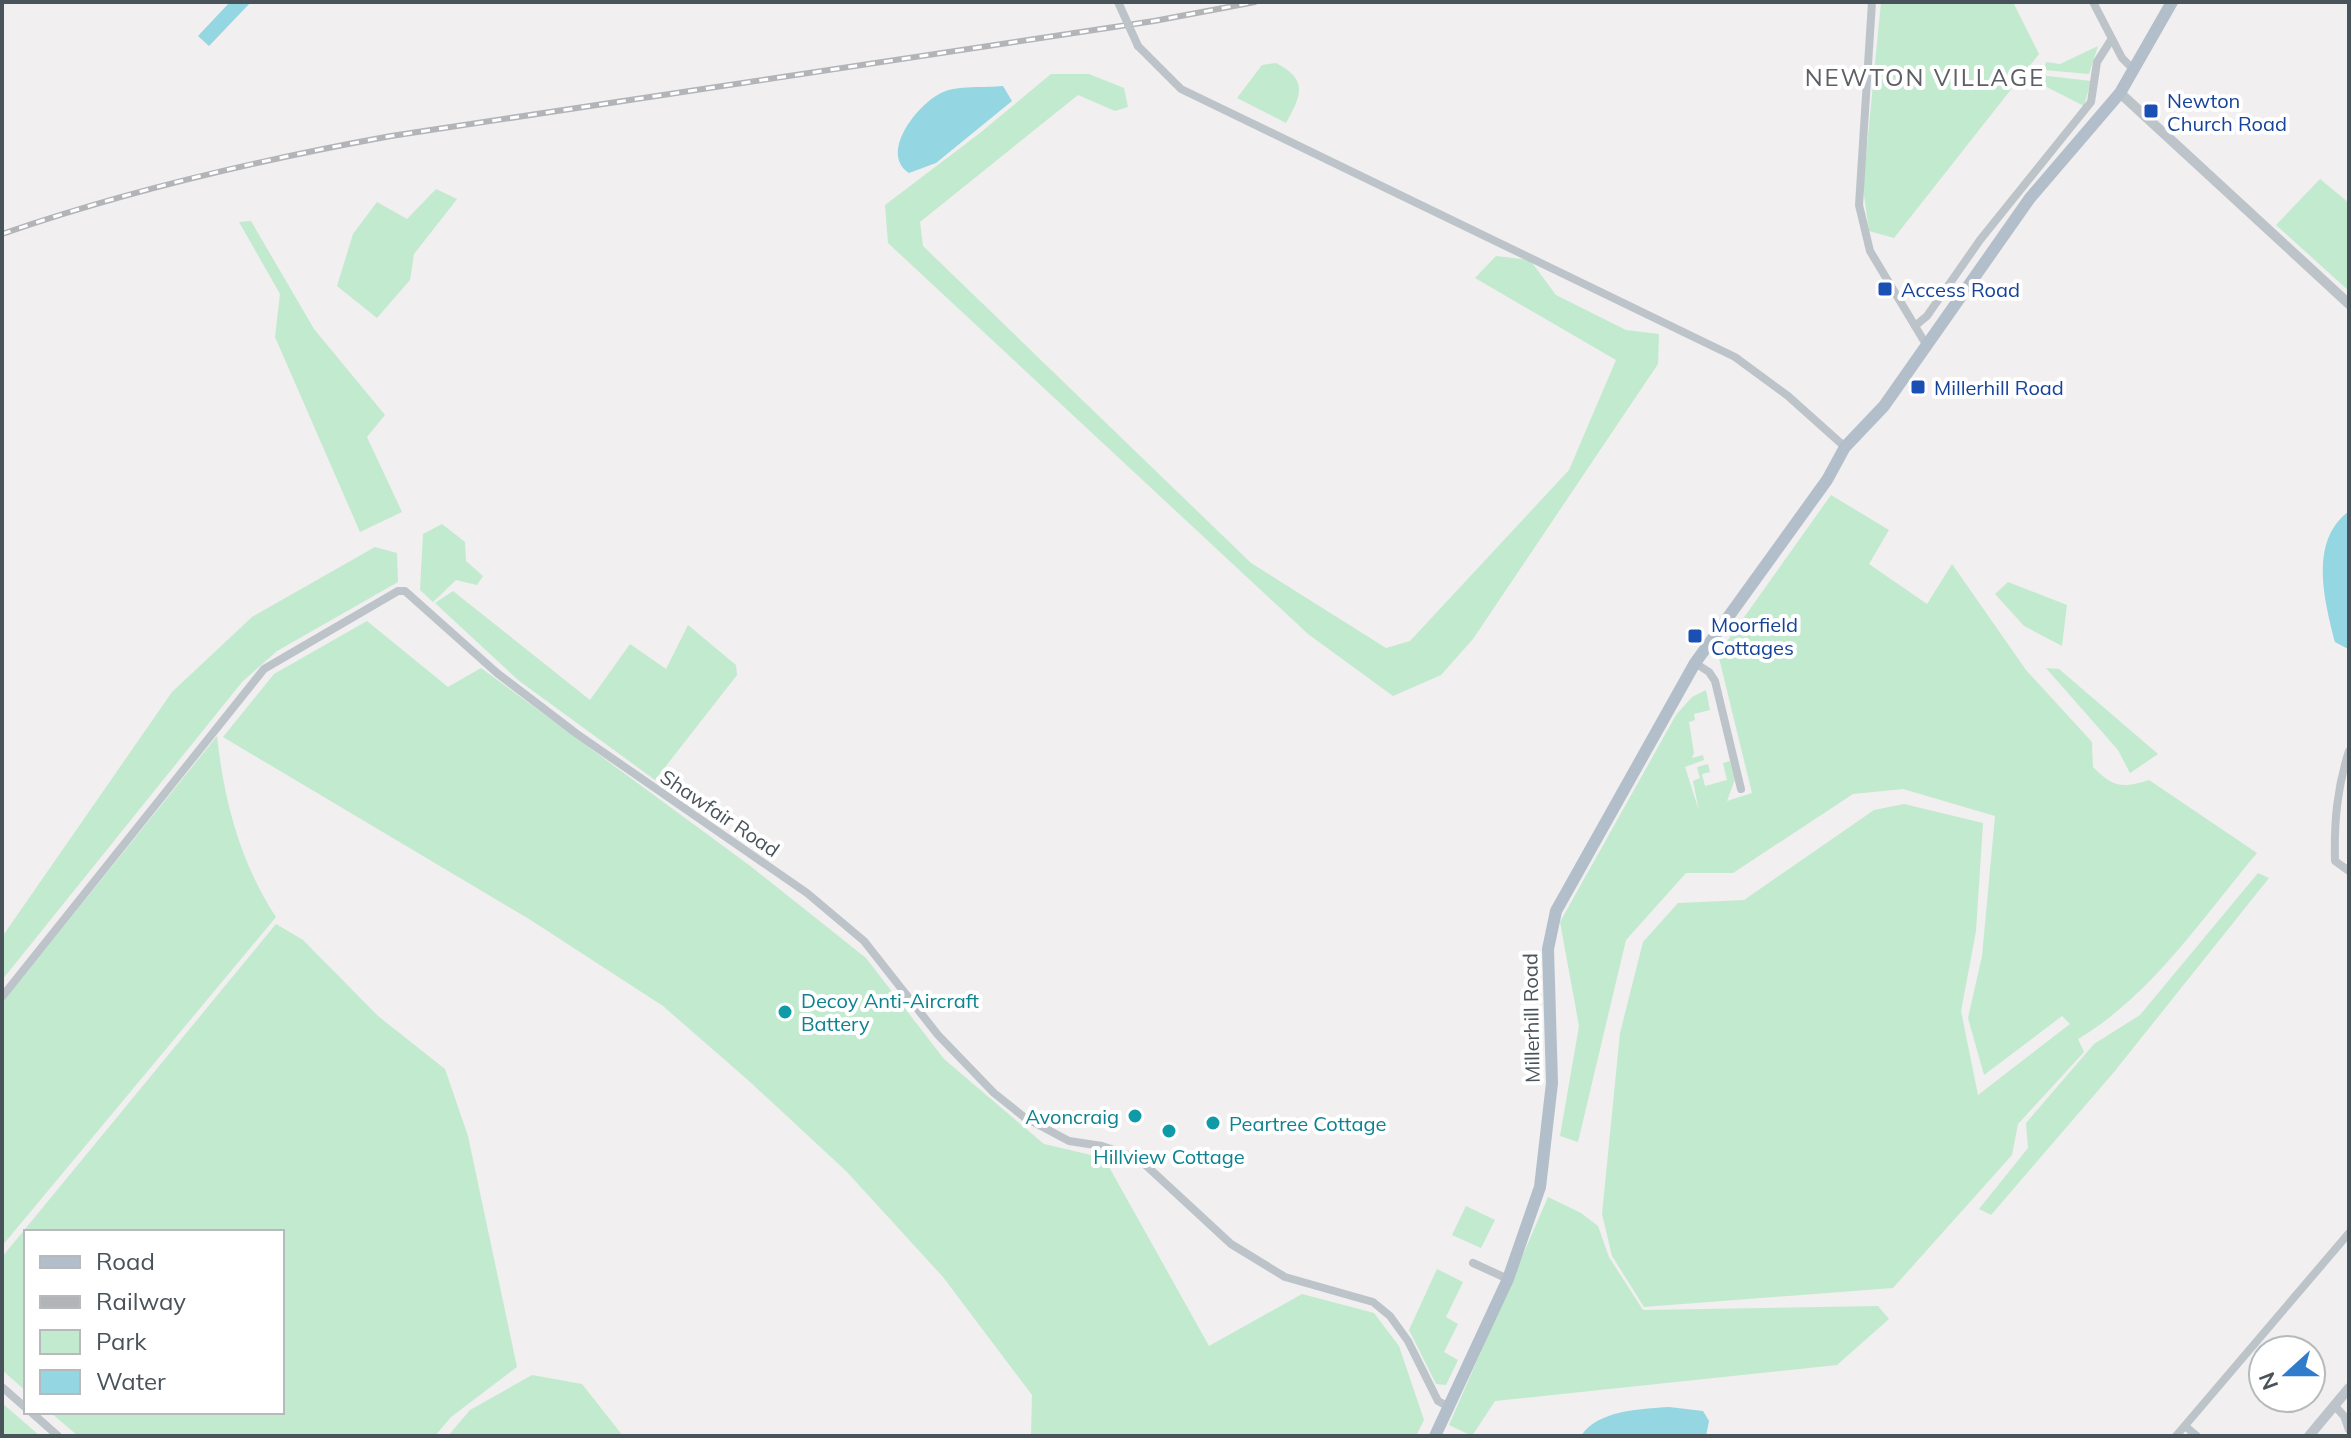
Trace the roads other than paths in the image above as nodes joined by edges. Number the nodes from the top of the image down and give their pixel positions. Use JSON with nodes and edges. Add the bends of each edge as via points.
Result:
{"nodes":[{"id":1,"x":1118,"y":2,"type":"edge"},
{"id":2,"x":1872,"y":2,"type":"edge"},
{"id":3,"x":2093,"y":2,"type":"edge"},
{"id":4,"x":2172,"y":2,"type":"edge"},
{"id":5,"x":2111,"y":40,"type":"junction"},
{"id":6,"x":2133,"y":69,"type":"junction"},
{"id":7,"x":2120,"y":93,"type":"junction"},
{"id":8,"x":2349,"y":304,"type":"edge"},
{"id":9,"x":1915,"y":326,"type":"junction"},
{"id":10,"x":1927,"y":346,"type":"junction"},
{"id":11,"x":1845,"y":447,"type":"junction"},
{"id":12,"x":1695,"y":663,"type":"junction"},
{"id":13,"x":2349,"y":751,"type":"edge"},
{"id":14,"x":2338,"y":786,"type":"junction"},
{"id":15,"x":2349,"y":788,"type":"edge"},
{"id":16,"x":1741,"y":789,"type":"dead end"},
{"id":17,"x":2349,"y":871,"type":"edge"},
{"id":18,"x":2,"y":997,"type":"edge"},
{"id":19,"x":2349,"y":1233,"type":"edge"},
{"id":20,"x":1473,"y":1263,"type":"dead end"},
{"id":21,"x":1508,"y":1279,"type":"junction"},
{"id":22,"x":2,"y":1387,"type":"edge"},
{"id":23,"x":2349,"y":1388,"type":"edge"},
{"id":24,"x":2334,"y":1405,"type":"junction"},
{"id":25,"x":24,"y":1406,"type":"edge"},
{"id":26,"x":1449,"y":1407,"type":"junction"},
{"id":27,"x":33,"y":1414,"type":"edge"},
{"id":28,"x":2185,"y":1426,"type":"junction"},
{"id":29,"x":2349,"y":1430,"type":"edge"},
{"id":30,"x":58,"y":1436,"type":"edge"},
{"id":31,"x":1435,"y":1436,"type":"edge"},
{"id":32,"x":2176,"y":1436,"type":"edge"},
{"id":33,"x":2197,"y":1436,"type":"edge"},
{"id":34,"x":2309,"y":1436,"type":"edge"}],
"edges":[{"from":1,"to":11,"type":"street","bridge":true,"via":[[1138,46],[1181,89],[1735,357]]},
{"from":2,"to":9,"type":"street","via":[[1859,205],[1870,251]]},
{"from":3,"to":5,"type":"street"},
{"from":4,"to":6,"type":"main road","name":"Millerhill Road"},
{"from":5,"to":6,"type":"street"},
{"from":5,"to":9,"type":"street","via":[[2097,62],[2091,102]]},
{"from":6,"to":7,"type":"main road","name":"Millerhill Road"},
{"from":7,"to":8,"type":"street"},
{"from":7,"to":10,"type":"main road","name":"Millerhill Road","via":[[2030,198]]},
{"from":9,"to":10,"type":"street"},
{"from":10,"to":11,"type":"main road","name":"Millerhill Road","via":[[1884,406]]},
{"from":11,"to":12,"type":"main road","name":"Millerhill Road","via":[[1827,480]]},
{"from":12,"to":16,"type":"street","via":[[1715,681]]},
{"from":12,"to":21,"type":"main road","name":"Millerhill Road","via":[[1556,911],[1548,949],[1552,1083],[1545,1161],[1528,1230]]},
{"from":13,"to":14,"type":"street"},
{"from":14,"to":15,"type":"street"},
{"from":14,"to":17,"type":"street","via":[[2335,861]]},
{"from":18,"to":26,"type":"street","name":"Shawfair Road","via":[[264,669],[405,591],[497,673],[577,734],[819,902],[864,941],[938,1035],[1024,1117],[1069,1141],[1138,1158],[1231,1244],[1272,1270],[1373,1302],[1390,1316],[1438,1401]]},
{"from":19,"to":28,"type":"street"},
{"from":20,"to":21,"type":"street"},
{"from":21,"to":26,"type":"main road","name":"Millerhill Road"},
{"from":22,"to":25,"type":"street"},
{"from":23,"to":24,"type":"street"},
{"from":24,"to":29,"type":"street"},
{"from":24,"to":34,"type":"street"},
{"from":26,"to":31,"type":"main road","name":"Millerhill Road"},
{"from":27,"to":30,"type":"street"},
{"from":28,"to":32,"type":"street"},
{"from":28,"to":33,"type":"street"}]}
